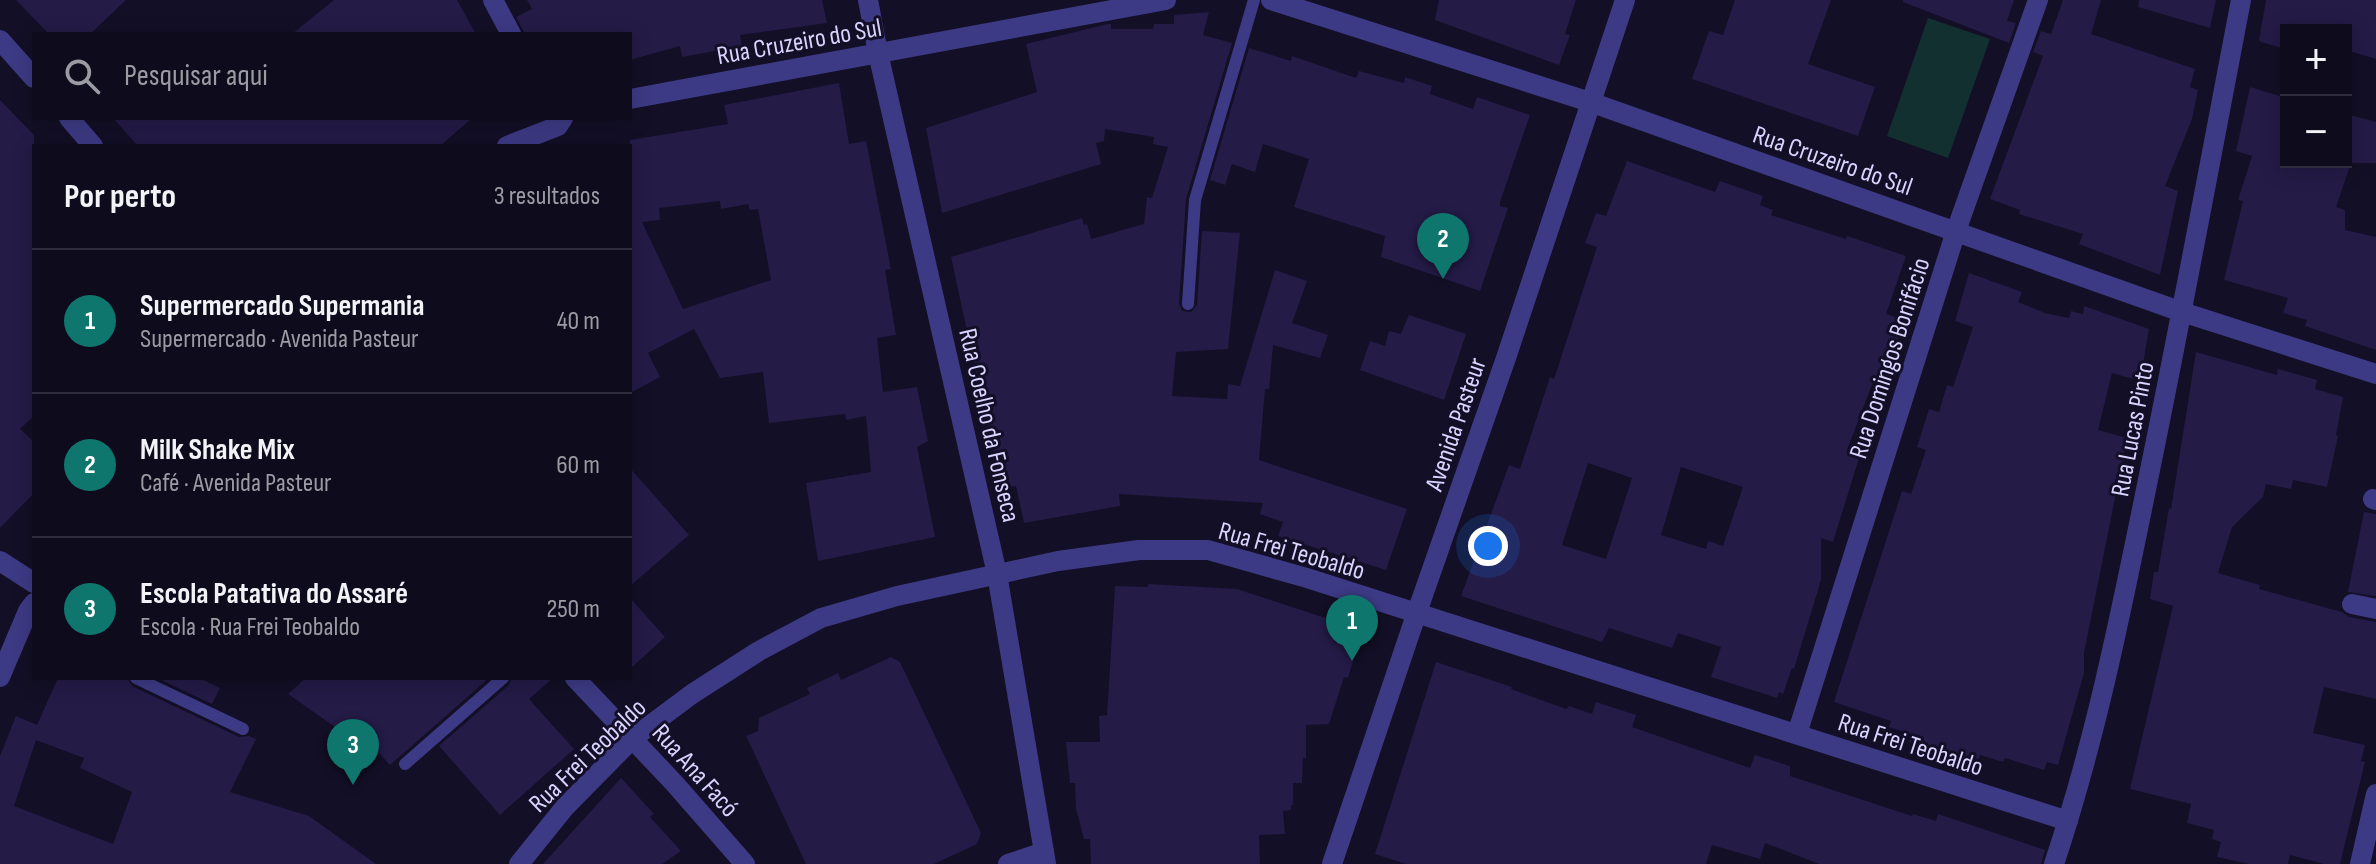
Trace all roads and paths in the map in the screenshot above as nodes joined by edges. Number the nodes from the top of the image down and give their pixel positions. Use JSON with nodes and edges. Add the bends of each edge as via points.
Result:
{"nodes":[{"id":1,"x":493,"y":0,"type":"edge"},
{"id":2,"x":868,"y":0,"type":"edge"},
{"id":3,"x":1166,"y":0,"type":"edge"},
{"id":4,"x":1254,"y":0,"type":"edge"},
{"id":5,"x":1271,"y":0,"type":"edge"},
{"id":6,"x":1625,"y":0,"type":"edge"},
{"id":7,"x":2038,"y":0,"type":"edge"},
{"id":8,"x":2241,"y":0,"type":"edge"},
{"id":9,"x":510,"y":32,"type":"edge"},
{"id":10,"x":0,"y":40,"type":"edge"},
{"id":11,"x":878,"y":53,"type":"junction"},
{"id":12,"x":32,"y":76,"type":"edge"},
{"id":13,"x":632,"y":99,"type":"edge"},
{"id":14,"x":1590,"y":102,"type":"junction"},
{"id":15,"x":71,"y":120,"type":"edge"},
{"id":16,"x":559,"y":121,"type":"edge"},
{"id":17,"x":91,"y":144,"type":"edge"},
{"id":18,"x":511,"y":144,"type":"edge"},
{"id":19,"x":1956,"y":231,"type":"junction"},
{"id":20,"x":1188,"y":304,"type":"dead end"},
{"id":21,"x":2182,"y":312,"type":"junction"},
{"id":22,"x":2376,"y":374,"type":"edge"},
{"id":23,"x":0,"y":561,"type":"edge"},
{"id":24,"x":997,"y":574,"type":"junction"},
{"id":25,"x":32,"y":582,"type":"edge"},
{"id":26,"x":2352,"y":604,"type":"dead end"},
{"id":27,"x":2376,"y":609,"type":"edge"},
{"id":28,"x":1416,"y":615,"type":"junction"},
{"id":29,"x":28,"y":626,"type":"edge"},
{"id":30,"x":0,"y":677,"type":"edge"},
{"id":31,"x":140,"y":680,"type":"edge"},
{"id":32,"x":501,"y":680,"type":"edge"},
{"id":33,"x":577,"y":680,"type":"edge"},
{"id":34,"x":243,"y":729,"type":"dead end"},
{"id":35,"x":1797,"y":734,"type":"junction"},
{"id":36,"x":633,"y":738,"type":"junction"},
{"id":37,"x":405,"y":764,"type":"dead end"},
{"id":38,"x":2376,"y":794,"type":"edge"},
{"id":39,"x":2068,"y":821,"type":"junction"},
{"id":40,"x":1045,"y":858,"type":"edge"},
{"id":41,"x":519,"y":864,"type":"edge"},
{"id":42,"x":745,"y":864,"type":"edge"},
{"id":43,"x":1008,"y":864,"type":"edge"},
{"id":44,"x":1332,"y":864,"type":"edge"},
{"id":45,"x":2054,"y":864,"type":"edge"},
{"id":46,"x":2360,"y":864,"type":"edge"}],
"edges":[{"from":1,"to":9,"type":"street"},
{"from":2,"to":11,"type":"street","name":"Rua Coelho da Fonseca"},
{"from":3,"to":11,"type":"street","name":"Rua Cruzeiro do Sul"},
{"from":4,"to":20,"type":"lane","via":[[1195,200]]},
{"from":5,"to":14,"type":"street","name":"Rua Cruzeiro do Sul"},
{"from":6,"to":14,"type":"street","name":"Avenida Pasteur"},
{"from":7,"to":19,"type":"street","name":"Rua Domingos Bonifácio"},
{"from":8,"to":21,"type":"street","name":"Rua Lucas Pinto"},
{"from":10,"to":12,"type":"street"},
{"from":11,"to":13,"type":"street","name":"Rua Cruzeiro do Sul"},
{"from":11,"to":24,"type":"street","name":"Rua Coelho da Fonseca"},
{"from":14,"to":19,"type":"street","name":"Rua Cruzeiro do Sul"},
{"from":14,"to":28,"type":"street","name":"Avenida Pasteur"},
{"from":15,"to":17,"type":"street"},
{"from":16,"to":18,"type":"street"},
{"from":19,"to":21,"type":"street","name":"Rua Cruzeiro do Sul"},
{"from":19,"to":35,"type":"street","name":"Rua Domingos Bonifácio"},
{"from":21,"to":22,"type":"street","name":"Rua Cruzeiro do Sul"},
{"from":21,"to":39,"type":"street","name":"Rua Lucas Pinto","via":[[2119,626]]},
{"from":23,"to":25,"type":"street"},
{"from":24,"to":28,"type":"street","name":"Rua Frei Teobaldo","via":[[1139,550],[1208,550]]},
{"from":24,"to":36,"type":"street","name":"Rua Frei Teobaldo","via":[[821,618],[732,668]]},
{"from":24,"to":40,"type":"street","name":"Rua Coelho da Fonseca"},
{"from":26,"to":27,"type":"street"},
{"from":28,"to":35,"type":"street","name":"Rua Frei Teobaldo"},
{"from":28,"to":44,"type":"street","name":"Avenida Pasteur"},
{"from":29,"to":30,"type":"street"},
{"from":31,"to":34,"type":"lane"},
{"from":32,"to":37,"type":"lane"},
{"from":33,"to":36,"type":"street","name":"Rua Ana Facó"},
{"from":35,"to":39,"type":"street","name":"Rua Frei Teobaldo"},
{"from":36,"to":41,"type":"street","name":"Rua Frei Teobaldo","via":[[565,807]]},
{"from":36,"to":42,"type":"street","name":"Rua Ana Facó"},
{"from":38,"to":46,"type":"street"},
{"from":39,"to":45,"type":"street","name":"Rua Lucas Pinto"},
{"from":40,"to":43,"type":"street"}]}
